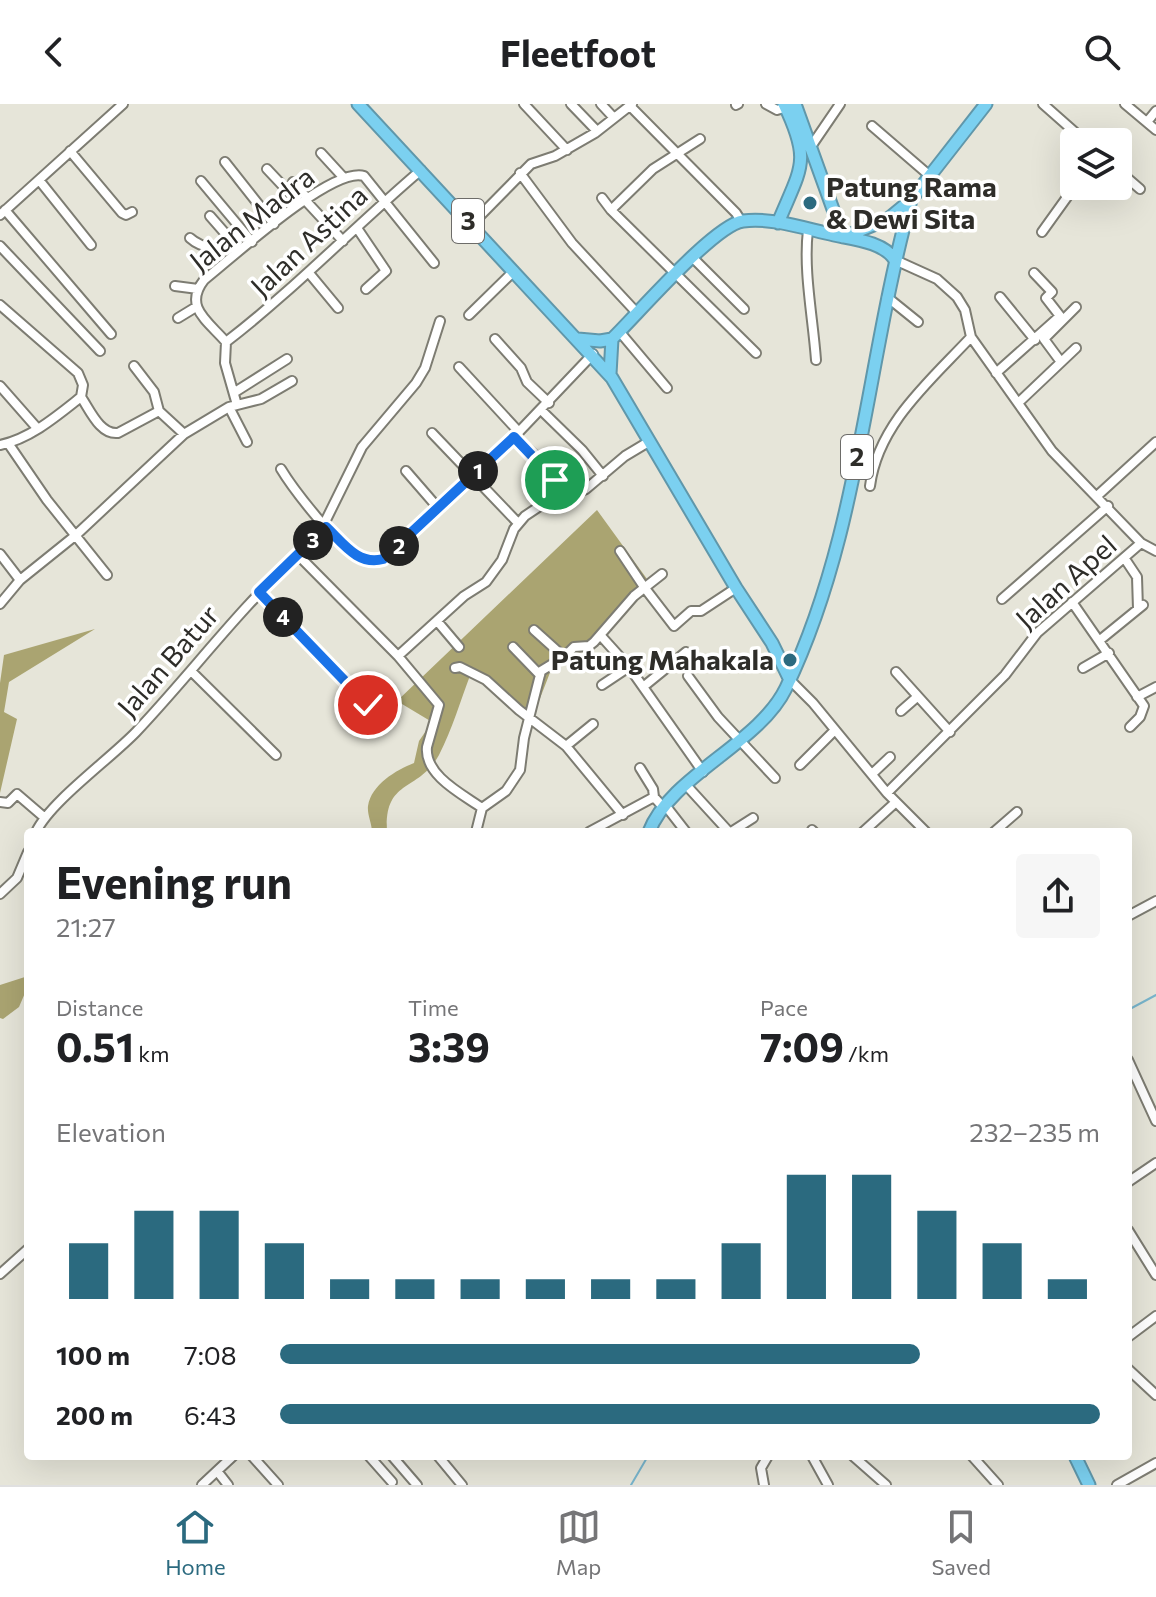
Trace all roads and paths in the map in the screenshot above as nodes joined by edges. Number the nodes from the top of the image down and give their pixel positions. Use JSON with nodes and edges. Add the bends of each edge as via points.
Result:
{"nodes":[{"id":1,"x":123,"y":104,"type":"edge"},
{"id":2,"x":358,"y":104,"type":"edge"},
{"id":3,"x":524,"y":104,"type":"edge"},
{"id":4,"x":571,"y":104,"type":"edge"},
{"id":5,"x":601,"y":104,"type":"edge"},
{"id":6,"x":766,"y":104,"type":"edge"},
{"id":7,"x":840,"y":104,"type":"edge"},
{"id":8,"x":986,"y":104,"type":"edge"},
{"id":9,"x":1043,"y":104,"type":"edge"},
{"id":10,"x":1125,"y":104,"type":"edge"},
{"id":11,"x":631,"y":105,"type":"edge"},
{"id":12,"x":790,"y":105,"type":"edge"},
{"id":13,"x":1156,"y":111,"type":"edge"},
{"id":14,"x":614,"y":118,"type":"junction"},
{"id":15,"x":1147,"y":122,"type":"junction"},
{"id":16,"x":872,"y":126,"type":"dead end"},
{"id":17,"x":1070,"y":128,"type":"edge"},
{"id":18,"x":1156,"y":130,"type":"edge"},
{"id":19,"x":597,"y":131,"type":"junction"},
{"id":20,"x":700,"y":139,"type":"dead end"},
{"id":21,"x":812,"y":145,"type":"junction"},
{"id":22,"x":567,"y":150,"type":"junction"},
{"id":23,"x":70,"y":151,"type":"junction"},
{"id":24,"x":321,"y":153,"type":"dead end"},
{"id":25,"x":677,"y":155,"type":"junction"},
{"id":26,"x":225,"y":162,"type":"dead end"},
{"id":27,"x":267,"y":169,"type":"dead end"},
{"id":28,"x":421,"y":170,"type":"junction"},
{"id":29,"x":520,"y":173,"type":"junction"},
{"id":30,"x":930,"y":176,"type":"junction"},
{"id":31,"x":343,"y":177,"type":"junction"},
{"id":32,"x":39,"y":180,"type":"junction"},
{"id":33,"x":201,"y":181,"type":"dead end"},
{"id":34,"x":293,"y":182,"type":"dead end"},
{"id":35,"x":1132,"y":182,"type":"edge"},
{"id":36,"x":1140,"y":189,"type":"dead end"},
{"id":37,"x":602,"y":198,"type":"dead end"},
{"id":38,"x":304,"y":200,"type":"junction"},
{"id":39,"x":911,"y":200,"type":"junction"},
{"id":40,"x":1065,"y":200,"type":"edge"},
{"id":41,"x":385,"y":201,"type":"junction"},
{"id":42,"x":611,"y":210,"type":"junction"},
{"id":43,"x":3,"y":212,"type":"edge"},
{"id":44,"x":132,"y":212,"type":"dead end"},
{"id":45,"x":210,"y":216,"type":"dead end"},
{"id":46,"x":741,"y":221,"type":"junction"},
{"id":47,"x":778,"y":223,"type":"junction"},
{"id":48,"x":274,"y":224,"type":"junction"},
{"id":49,"x":471,"y":225,"type":"junction"},
{"id":50,"x":357,"y":228,"type":"junction"},
{"id":51,"x":808,"y":230,"type":"junction"},
{"id":52,"x":1042,"y":232,"type":"dead end"},
{"id":53,"x":843,"y":237,"type":"junction"},
{"id":54,"x":190,"y":238,"type":"dead end"},
{"id":55,"x":343,"y":241,"type":"junction"},
{"id":56,"x":252,"y":242,"type":"junction"},
{"id":57,"x":91,"y":245,"type":"dead end"},
{"id":58,"x":0,"y":246,"type":"edge"},
{"id":59,"x":239,"y":249,"type":"junction"},
{"id":60,"x":693,"y":258,"type":"junction"},
{"id":61,"x":895,"y":260,"type":"junction"},
{"id":62,"x":434,"y":263,"type":"dead end"},
{"id":63,"x":514,"y":271,"type":"junction"},
{"id":64,"x":309,"y":273,"type":"junction"},
{"id":65,"x":1034,"y":273,"type":"dead end"},
{"id":66,"x":676,"y":275,"type":"junction"},
{"id":67,"x":175,"y":286,"type":"dead end"},
{"id":68,"x":198,"y":289,"type":"junction"},
{"id":69,"x":366,"y":289,"type":"dead end"},
{"id":70,"x":887,"y":297,"type":"junction"},
{"id":71,"x":1000,"y":297,"type":"dead end"},
{"id":72,"x":0,"y":305,"type":"edge"},
{"id":73,"x":196,"y":307,"type":"junction"},
{"id":74,"x":1076,"y":307,"type":"dead end"},
{"id":75,"x":338,"y":308,"type":"dead end"},
{"id":76,"x":744,"y":309,"type":"dead end"},
{"id":77,"x":641,"y":313,"type":"junction"},
{"id":78,"x":469,"y":315,"type":"dead end"},
{"id":79,"x":178,"y":318,"type":"dead end"},
{"id":80,"x":440,"y":321,"type":"dead end"},
{"id":81,"x":918,"y":322,"type":"dead end"},
{"id":82,"x":111,"y":334,"type":"dead end"},
{"id":83,"x":616,"y":335,"type":"junction"},
{"id":84,"x":971,"y":337,"type":"junction"},
{"id":85,"x":495,"y":339,"type":"dead end"},
{"id":86,"x":577,"y":339,"type":"junction"},
{"id":87,"x":1035,"y":340,"type":"junction"},
{"id":88,"x":226,"y":342,"type":"junction"},
{"id":89,"x":1076,"y":348,"type":"dead end"},
{"id":90,"x":100,"y":351,"type":"dead end"},
{"id":91,"x":756,"y":353,"type":"dead end"},
{"id":92,"x":593,"y":354,"type":"junction"},
{"id":93,"x":287,"y":359,"type":"dead end"},
{"id":94,"x":816,"y":360,"type":"dead end"},
{"id":95,"x":1061,"y":362,"type":"junction"},
{"id":96,"x":134,"y":366,"type":"dead end"},
{"id":97,"x":459,"y":367,"type":"dead end"},
{"id":98,"x":996,"y":373,"type":"junction"},
{"id":99,"x":610,"y":375,"type":"junction"},
{"id":100,"x":292,"y":381,"type":"dead end"},
{"id":101,"x":0,"y":386,"type":"edge"},
{"id":102,"x":667,"y":388,"type":"dead end"},
{"id":103,"x":235,"y":392,"type":"junction"},
{"id":104,"x":81,"y":397,"type":"junction"},
{"id":105,"x":1018,"y":403,"type":"junction"},
{"id":106,"x":233,"y":406,"type":"junction"},
{"id":107,"x":545,"y":406,"type":"junction"},
{"id":108,"x":159,"y":411,"type":"junction"},
{"id":109,"x":37,"y":428,"type":"junction"},
{"id":110,"x":432,"y":433,"type":"dead end"},
{"id":111,"x":184,"y":434,"type":"junction"},
{"id":112,"x":517,"y":434,"type":"junction"},
{"id":113,"x":650,"y":441,"type":"junction"},
{"id":114,"x":247,"y":442,"type":"dead end"},
{"id":115,"x":1156,"y":442,"type":"edge"},
{"id":116,"x":4,"y":444,"type":"edge"},
{"id":117,"x":281,"y":469,"type":"dead end"},
{"id":118,"x":406,"y":471,"type":"dead end"},
{"id":119,"x":473,"y":476,"type":"junction"},
{"id":120,"x":603,"y":476,"type":"junction"},
{"id":121,"x":870,"y":486,"type":"dead end"},
{"id":122,"x":1097,"y":496,"type":"junction"},
{"id":123,"x":565,"y":499,"type":"junction"},
{"id":124,"x":1108,"y":506,"type":"junction"},
{"id":125,"x":439,"y":509,"type":"junction"},
{"id":126,"x":518,"y":523,"type":"junction"},
{"id":127,"x":325,"y":525,"type":"junction"},
{"id":128,"x":76,"y":535,"type":"junction"},
{"id":129,"x":1141,"y":543,"type":"junction"},
{"id":130,"x":620,"y":551,"type":"dead end"},
{"id":131,"x":1156,"y":551,"type":"edge"},
{"id":132,"x":0,"y":554,"type":"edge"},
{"id":133,"x":298,"y":555,"type":"junction"},
{"id":134,"x":1125,"y":559,"type":"junction"},
{"id":135,"x":662,"y":574,"type":"dead end"},
{"id":136,"x":107,"y":575,"type":"dead end"},
{"id":137,"x":20,"y":580,"type":"junction"},
{"id":138,"x":644,"y":587,"type":"junction"},
{"id":139,"x":736,"y":588,"type":"junction"},
{"id":140,"x":259,"y":592,"type":"junction"},
{"id":141,"x":1002,"y":599,"type":"dead end"},
{"id":142,"x":1072,"y":602,"type":"junction"},
{"id":143,"x":0,"y":604,"type":"edge"},
{"id":144,"x":437,"y":621,"type":"junction"},
{"id":145,"x":534,"y":630,"type":"dead end"},
{"id":146,"x":601,"y":636,"type":"junction"},
{"id":147,"x":1100,"y":640,"type":"junction"},
{"id":148,"x":772,"y":643,"type":"junction"},
{"id":149,"x":459,"y":647,"type":"dead end"},
{"id":150,"x":513,"y":647,"type":"dead end"},
{"id":151,"x":802,"y":649,"type":"junction"},
{"id":152,"x":686,"y":652,"type":"dead end"},
{"id":153,"x":1109,"y":653,"type":"junction"},
{"id":154,"x":398,"y":656,"type":"junction"},
{"id":155,"x":564,"y":657,"type":"junction"},
{"id":156,"x":629,"y":667,"type":"junction"},
{"id":157,"x":455,"y":668,"type":"dead end"},
{"id":158,"x":1083,"y":668,"type":"dead end"},
{"id":159,"x":191,"y":671,"type":"junction"},
{"id":160,"x":896,"y":672,"type":"dead end"},
{"id":161,"x":540,"y":675,"type":"junction"},
{"id":162,"x":688,"y":676,"type":"dead end"},
{"id":163,"x":790,"y":680,"type":"junction"},
{"id":164,"x":602,"y":685,"type":"dead end"},
{"id":165,"x":643,"y":687,"type":"junction"},
{"id":166,"x":1156,"y":687,"type":"edge"},
{"id":167,"x":1136,"y":694,"type":"junction"},
{"id":168,"x":917,"y":697,"type":"junction"},
{"id":169,"x":368,"y":705,"type":"dead end"},
{"id":170,"x":901,"y":711,"type":"dead end"},
{"id":171,"x":529,"y":717,"type":"junction"},
{"id":172,"x":593,"y":724,"type":"dead end"},
{"id":173,"x":1130,"y":727,"type":"dead end"},
{"id":174,"x":835,"y":730,"type":"junction"},
{"id":175,"x":950,"y":732,"type":"junction"},
{"id":176,"x":739,"y":740,"type":"junction"},
{"id":177,"x":566,"y":746,"type":"junction"},
{"id":178,"x":276,"y":755,"type":"dead end"},
{"id":179,"x":890,"y":757,"type":"dead end"},
{"id":180,"x":800,"y":765,"type":"dead end"},
{"id":181,"x":640,"y":768,"type":"dead end"},
{"id":182,"x":703,"y":772,"type":"junction"},
{"id":183,"x":872,"y":774,"type":"junction"},
{"id":184,"x":775,"y":778,"type":"dead end"},
{"id":185,"x":687,"y":786,"type":"junction"},
{"id":186,"x":887,"y":793,"type":"junction"},
{"id":187,"x":654,"y":797,"type":"junction"},
{"id":188,"x":0,"y":802,"type":"edge"},
{"id":189,"x":896,"y":802,"type":"junction"},
{"id":190,"x":664,"y":806,"type":"junction"},
{"id":191,"x":482,"y":808,"type":"junction"},
{"id":192,"x":1017,"y":812,"type":"dead end"},
{"id":193,"x":623,"y":815,"type":"junction"},
{"id":194,"x":45,"y":818,"type":"junction"},
{"id":195,"x":753,"y":818,"type":"dead end"},
{"id":196,"x":39,"y":828,"type":"edge"},
{"id":197,"x":477,"y":828,"type":"edge"},
{"id":198,"x":597,"y":828,"type":"edge"},
{"id":199,"x":651,"y":828,"type":"edge"},
{"id":200,"x":683,"y":828,"type":"edge"},
{"id":201,"x":726,"y":828,"type":"edge"},
{"id":202,"x":737,"y":828,"type":"edge"},
{"id":203,"x":871,"y":828,"type":"edge"},
{"id":204,"x":922,"y":828,"type":"edge"},
{"id":205,"x":999,"y":828,"type":"edge"},
{"id":206,"x":24,"y":861,"type":"edge"},
{"id":207,"x":0,"y":894,"type":"edge"},
{"id":208,"x":1156,"y":901,"type":"edge"},
{"id":209,"x":1132,"y":914,"type":"edge"},
{"id":210,"x":1132,"y":1069,"type":"edge"},
{"id":211,"x":1156,"y":1121,"type":"edge"},
{"id":212,"x":1155,"y":1165,"type":"edge"},
{"id":213,"x":1132,"y":1178,"type":"edge"},
{"id":214,"x":1132,"y":1241,"type":"edge"},
{"id":215,"x":24,"y":1253,"type":"edge"},
{"id":216,"x":1155,"y":1271,"type":"edge"},
{"id":217,"x":0,"y":1274,"type":"edge"},
{"id":218,"x":1156,"y":1316,"type":"edge"},
{"id":219,"x":1132,"y":1334,"type":"edge"},
{"id":220,"x":1132,"y":1373,"type":"edge"},
{"id":221,"x":1156,"y":1395,"type":"edge"},
{"id":222,"x":229,"y":1460,"type":"edge"},
{"id":223,"x":256,"y":1460,"type":"edge"},
{"id":224,"x":373,"y":1460,"type":"edge"},
{"id":225,"x":395,"y":1460,"type":"edge"},
{"id":226,"x":441,"y":1460,"type":"edge"},
{"id":227,"x":766,"y":1460,"type":"edge"},
{"id":228,"x":814,"y":1460,"type":"edge"},
{"id":229,"x":858,"y":1460,"type":"edge"},
{"id":230,"x":976,"y":1460,"type":"edge"},
{"id":231,"x":1077,"y":1460,"type":"edge"},
{"id":232,"x":1156,"y":1463,"type":"edge"},
{"id":233,"x":217,"y":1471,"type":"junction"},
{"id":234,"x":392,"y":1482,"type":"dead end"},
{"id":235,"x":202,"y":1485,"type":"edge"},
{"id":236,"x":228,"y":1485,"type":"edge"},
{"id":237,"x":278,"y":1485,"type":"edge"},
{"id":238,"x":417,"y":1485,"type":"edge"},
{"id":239,"x":462,"y":1485,"type":"edge"},
{"id":240,"x":764,"y":1485,"type":"edge"},
{"id":241,"x":828,"y":1485,"type":"edge"},
{"id":242,"x":886,"y":1485,"type":"edge"},
{"id":243,"x":998,"y":1485,"type":"edge"},
{"id":244,"x":1089,"y":1485,"type":"edge"},
{"id":245,"x":1117,"y":1485,"type":"edge"}],
"edges":[{"from":1,"to":23,"type":"street"},
{"from":2,"to":28,"type":"highway","number":"3"},
{"from":3,"to":22,"type":"street"},
{"from":4,"to":19,"type":"street"},
{"from":5,"to":14,"type":"street"},
{"from":6,"to":12,"type":"street","via":[[777,110]]},
{"from":7,"to":21,"type":"street"},
{"from":8,"to":30,"type":"highway","number":"2"},
{"from":9,"to":17,"type":"street"},
{"from":10,"to":15,"type":"street"},
{"from":11,"to":14,"type":"street"},
{"from":11,"to":25,"type":"street"},
{"from":12,"to":21,"type":"highway"},
{"from":12,"to":47,"type":"highway","via":[[803,162]]},
{"from":13,"to":15,"type":"street"},
{"from":14,"to":19,"type":"street"},
{"from":15,"to":18,"type":"street"},
{"from":16,"to":30,"type":"street"},
{"from":19,"to":22,"type":"street"},
{"from":20,"to":25,"type":"street"},
{"from":21,"to":53,"type":"highway"},
{"from":22,"to":29,"type":"street"},
{"from":23,"to":32,"type":"street"},
{"from":23,"to":44,"type":"street","via":[[122,213]]},
{"from":24,"to":31,"type":"street"},
{"from":25,"to":42,"type":"street","via":[[653,169]]},
{"from":25,"to":46,"type":"street"},
{"from":26,"to":48,"type":"street"},
{"from":27,"to":38,"type":"street"},
{"from":28,"to":41,"type":"street","name":"Jalan Astina"},
{"from":28,"to":49,"type":"highway","number":"3"},
{"from":29,"to":49,"type":"street"},
{"from":29,"to":77,"type":"street","via":[[572,243]]},
{"from":30,"to":39,"type":"highway","number":"2"},
{"from":31,"to":38,"type":"street","name":"Jalan Madra"},
{"from":31,"to":41,"type":"street","name":"Jalan Madra","via":[[364,176]]},
{"from":32,"to":43,"type":"street"},
{"from":32,"to":57,"type":"street"},
{"from":33,"to":56,"type":"street"},
{"from":34,"to":38,"type":"street"},
{"from":35,"to":36,"type":"street"},
{"from":37,"to":42,"type":"street"},
{"from":38,"to":48,"type":"street","name":"Jalan Madra"},
{"from":38,"to":55,"type":"street"},
{"from":39,"to":53,"type":"highway","number":"2","via":[[888,219]]},
{"from":39,"to":61,"type":"highway","number":"2"},
{"from":40,"to":52,"type":"street"},
{"from":41,"to":50,"type":"street","name":"Jalan Astina"},
{"from":41,"to":62,"type":"street"},
{"from":42,"to":66,"type":"street"},
{"from":43,"to":82,"type":"street"},
{"from":45,"to":59,"type":"street"},
{"from":46,"to":47,"type":"highway"},
{"from":46,"to":60,"type":"highway"},
{"from":47,"to":51,"type":"highway"},
{"from":48,"to":56,"type":"street","name":"Jalan Madra"},
{"from":49,"to":63,"type":"highway","number":"3"},
{"from":50,"to":55,"type":"street","name":"Jalan Astina"},
{"from":50,"to":69,"type":"street","via":[[386,271]]},
{"from":51,"to":53,"type":"highway"},
{"from":51,"to":94,"type":"street","via":[[805,259]]},
{"from":53,"to":61,"type":"highway","via":[[886,250]]},
{"from":54,"to":59,"type":"street","via":[[213,248]]},
{"from":55,"to":64,"type":"street","name":"Jalan Astina"},
{"from":56,"to":59,"type":"street","name":"Jalan Madra"},
{"from":58,"to":90,"type":"street"},
{"from":59,"to":68,"type":"street","name":"Jalan Madra"},
{"from":60,"to":66,"type":"highway"},
{"from":60,"to":76,"type":"street"},
{"from":61,"to":70,"type":"highway","number":"2"},
{"from":61,"to":84,"type":"street","name":"Jalan Apel","via":[[937,279],[957,297]]},
{"from":63,"to":78,"type":"street"},
{"from":63,"to":86,"type":"highway","number":"3"},
{"from":64,"to":75,"type":"street"},
{"from":64,"to":88,"type":"street","name":"Jalan Astina"},
{"from":65,"to":87,"type":"street","via":[[1052,292],[1046,298],[1060,316]]},
{"from":66,"to":77,"type":"highway"},
{"from":66,"to":91,"type":"street"},
{"from":67,"to":68,"type":"street"},
{"from":68,"to":73,"type":"street","name":"Jalan Madra"},
{"from":70,"to":81,"type":"street"},
{"from":70,"to":151,"type":"highway","number":"2","via":[[837,547]]},
{"from":71,"to":87,"type":"street"},
{"from":72,"to":104,"type":"street","via":[[78,373]]},
{"from":73,"to":79,"type":"street"},
{"from":73,"to":88,"type":"street","name":"Jalan Madra"},
{"from":74,"to":95,"type":"street","via":[[1044,339]]},
{"from":77,"to":83,"type":"highway"},
{"from":80,"to":127,"type":"street","name":"Jalan Batur","via":[[425,368],[362,447]]},
{"from":83,"to":86,"type":"highway"},
{"from":83,"to":99,"type":"highway"},
{"from":83,"to":102,"type":"street"},
{"from":84,"to":98,"type":"street","name":"Jalan Apel"},
{"from":84,"to":121,"type":"street","via":[[904,410],[873,463]]},
{"from":85,"to":107,"type":"street"},
{"from":86,"to":92,"type":"highway","number":"3"},
{"from":87,"to":98,"type":"street"},
{"from":88,"to":103,"type":"street","via":[[225,363]]},
{"from":89,"to":95,"type":"street"},
{"from":92,"to":99,"type":"highway","number":"3"},
{"from":92,"to":107,"type":"street"},
{"from":93,"to":103,"type":"street"},
{"from":95,"to":105,"type":"street"},
{"from":96,"to":108,"type":"street","via":[[154,392]]},
{"from":97,"to":112,"type":"street"},
{"from":98,"to":105,"type":"street","name":"Jalan Apel"},
{"from":99,"to":113,"type":"highway"},
{"from":100,"to":106,"type":"street","via":[[261,399]]},
{"from":101,"to":109,"type":"street"},
{"from":103,"to":106,"type":"street"},
{"from":104,"to":108,"type":"street","via":[[111,434]]},
{"from":104,"to":109,"type":"street"},
{"from":105,"to":122,"type":"street","name":"Jalan Apel","via":[[1052,451]]},
{"from":106,"to":111,"type":"street"},
{"from":106,"to":114,"type":"street"},
{"from":107,"to":112,"type":"street"},
{"from":107,"to":120,"type":"street"},
{"from":108,"to":111,"type":"street"},
{"from":109,"to":116,"type":"street"},
{"from":110,"to":119,"type":"street"},
{"from":111,"to":128,"type":"street"},
{"from":112,"to":119,"type":"street"},
{"from":112,"to":123,"type":"street"},
{"from":113,"to":120,"type":"street"},
{"from":113,"to":139,"type":"highway"},
{"from":115,"to":122,"type":"street"},
{"from":116,"to":128,"type":"street"},
{"from":117,"to":127,"type":"street"},
{"from":118,"to":125,"type":"street"},
{"from":119,"to":125,"type":"street"},
{"from":119,"to":126,"type":"street"},
{"from":120,"to":123,"type":"street"},
{"from":122,"to":124,"type":"street","name":"Jalan Apel"},
{"from":123,"to":126,"type":"street","via":[[540,506]]},
{"from":124,"to":129,"type":"street","name":"Jalan Apel"},
{"from":124,"to":141,"type":"street"},
{"from":125,"to":127,"type":"street","via":[[378,561],[358,557]]},
{"from":126,"to":144,"type":"street","via":[[492,575]]},
{"from":127,"to":133,"type":"street","name":"Jalan Batur"},
{"from":128,"to":136,"type":"street"},
{"from":128,"to":137,"type":"street"},
{"from":129,"to":131,"type":"street"},
{"from":129,"to":134,"type":"street","name":"Jalan Apel"},
{"from":130,"to":138,"type":"street"},
{"from":132,"to":137,"type":"street"},
{"from":133,"to":140,"type":"street","name":"Jalan Batur"},
{"from":133,"to":154,"type":"street"},
{"from":134,"to":142,"type":"street","name":"Jalan Apel"},
{"from":134,"to":147,"type":"street","via":[[1137,577],[1140,607]]},
{"from":135,"to":138,"type":"street"},
{"from":137,"to":143,"type":"street"},
{"from":138,"to":139,"type":"street","via":[[674,626]]},
{"from":138,"to":146,"type":"street"},
{"from":139,"to":148,"type":"highway"},
{"from":140,"to":159,"type":"street","name":"Jalan Batur"},
{"from":140,"to":169,"type":"street"},
{"from":142,"to":147,"type":"street"},
{"from":142,"to":175,"type":"street","name":"Jalan Apel","via":[[1037,633]]},
{"from":144,"to":149,"type":"street"},
{"from":144,"to":154,"type":"street"},
{"from":145,"to":155,"type":"street"},
{"from":146,"to":155,"type":"street"},
{"from":146,"to":156,"type":"street"},
{"from":147,"to":153,"type":"street"},
{"from":148,"to":151,"type":"highway","via":[[786,653]]},
{"from":148,"to":163,"type":"highway"},
{"from":150,"to":161,"type":"street"},
{"from":151,"to":163,"type":"highway"},
{"from":152,"to":165,"type":"street"},
{"from":153,"to":158,"type":"street"},
{"from":153,"to":167,"type":"street"},
{"from":154,"to":191,"type":"street","via":[[439,705],[426,754],[432,768]]},
{"from":155,"to":161,"type":"street"},
{"from":156,"to":164,"type":"street"},
{"from":156,"to":165,"type":"street"},
{"from":157,"to":171,"type":"street","via":[[486,680]]},
{"from":159,"to":178,"type":"street"},
{"from":159,"to":194,"type":"street","name":"Jalan Batur"},
{"from":160,"to":168,"type":"street"},
{"from":161,"to":171,"type":"street"},
{"from":162,"to":176,"type":"street"},
{"from":163,"to":174,"type":"street"},
{"from":163,"to":176,"type":"highway","via":[[771,711]]},
{"from":165,"to":182,"type":"street"},
{"from":166,"to":167,"type":"street"},
{"from":167,"to":173,"type":"street","via":[[1145,708]]},
{"from":168,"to":170,"type":"street"},
{"from":168,"to":175,"type":"street"},
{"from":171,"to":177,"type":"street"},
{"from":171,"to":191,"type":"street","via":[[520,770],[506,791]]},
{"from":172,"to":177,"type":"street"},
{"from":174,"to":180,"type":"street"},
{"from":174,"to":183,"type":"street"},
{"from":175,"to":186,"type":"street","name":"Jalan Apel"},
{"from":176,"to":182,"type":"highway"},
{"from":176,"to":184,"type":"street"},
{"from":177,"to":193,"type":"street"},
{"from":179,"to":183,"type":"street"},
{"from":181,"to":187,"type":"street"},
{"from":182,"to":185,"type":"highway"},
{"from":183,"to":186,"type":"street"},
{"from":185,"to":190,"type":"highway"},
{"from":185,"to":201,"type":"street"},
{"from":186,"to":189,"type":"street"},
{"from":187,"to":190,"type":"street"},
{"from":187,"to":193,"type":"street"},
{"from":188,"to":194,"type":"street","via":[[8,803],[17,794]]},
{"from":189,"to":203,"type":"street"},
{"from":189,"to":204,"type":"street"},
{"from":190,"to":199,"type":"highway"},
{"from":190,"to":200,"type":"street"},
{"from":191,"to":197,"type":"street"},
{"from":192,"to":205,"type":"street"},
{"from":193,"to":198,"type":"street"},
{"from":194,"to":196,"type":"street","name":"Jalan Batur"},
{"from":195,"to":202,"type":"street"},
{"from":206,"to":207,"type":"street","via":[[17,878]]},
{"from":208,"to":209,"type":"street"},
{"from":210,"to":211,"type":"street"},
{"from":212,"to":213,"type":"street"},
{"from":214,"to":216,"type":"street"},
{"from":215,"to":217,"type":"street"},
{"from":218,"to":219,"type":"street"},
{"from":220,"to":221,"type":"street"},
{"from":222,"to":233,"type":"street"},
{"from":223,"to":237,"type":"street"},
{"from":224,"to":234,"type":"street"},
{"from":225,"to":238,"type":"street"},
{"from":226,"to":239,"type":"street"},
{"from":227,"to":240,"type":"street","via":[[761,1468]]},
{"from":228,"to":241,"type":"street"},
{"from":229,"to":242,"type":"street"},
{"from":230,"to":243,"type":"street"},
{"from":231,"to":244,"type":"highway"},
{"from":232,"to":245,"type":"street"},
{"from":233,"to":235,"type":"street"},
{"from":233,"to":236,"type":"street"}]}
